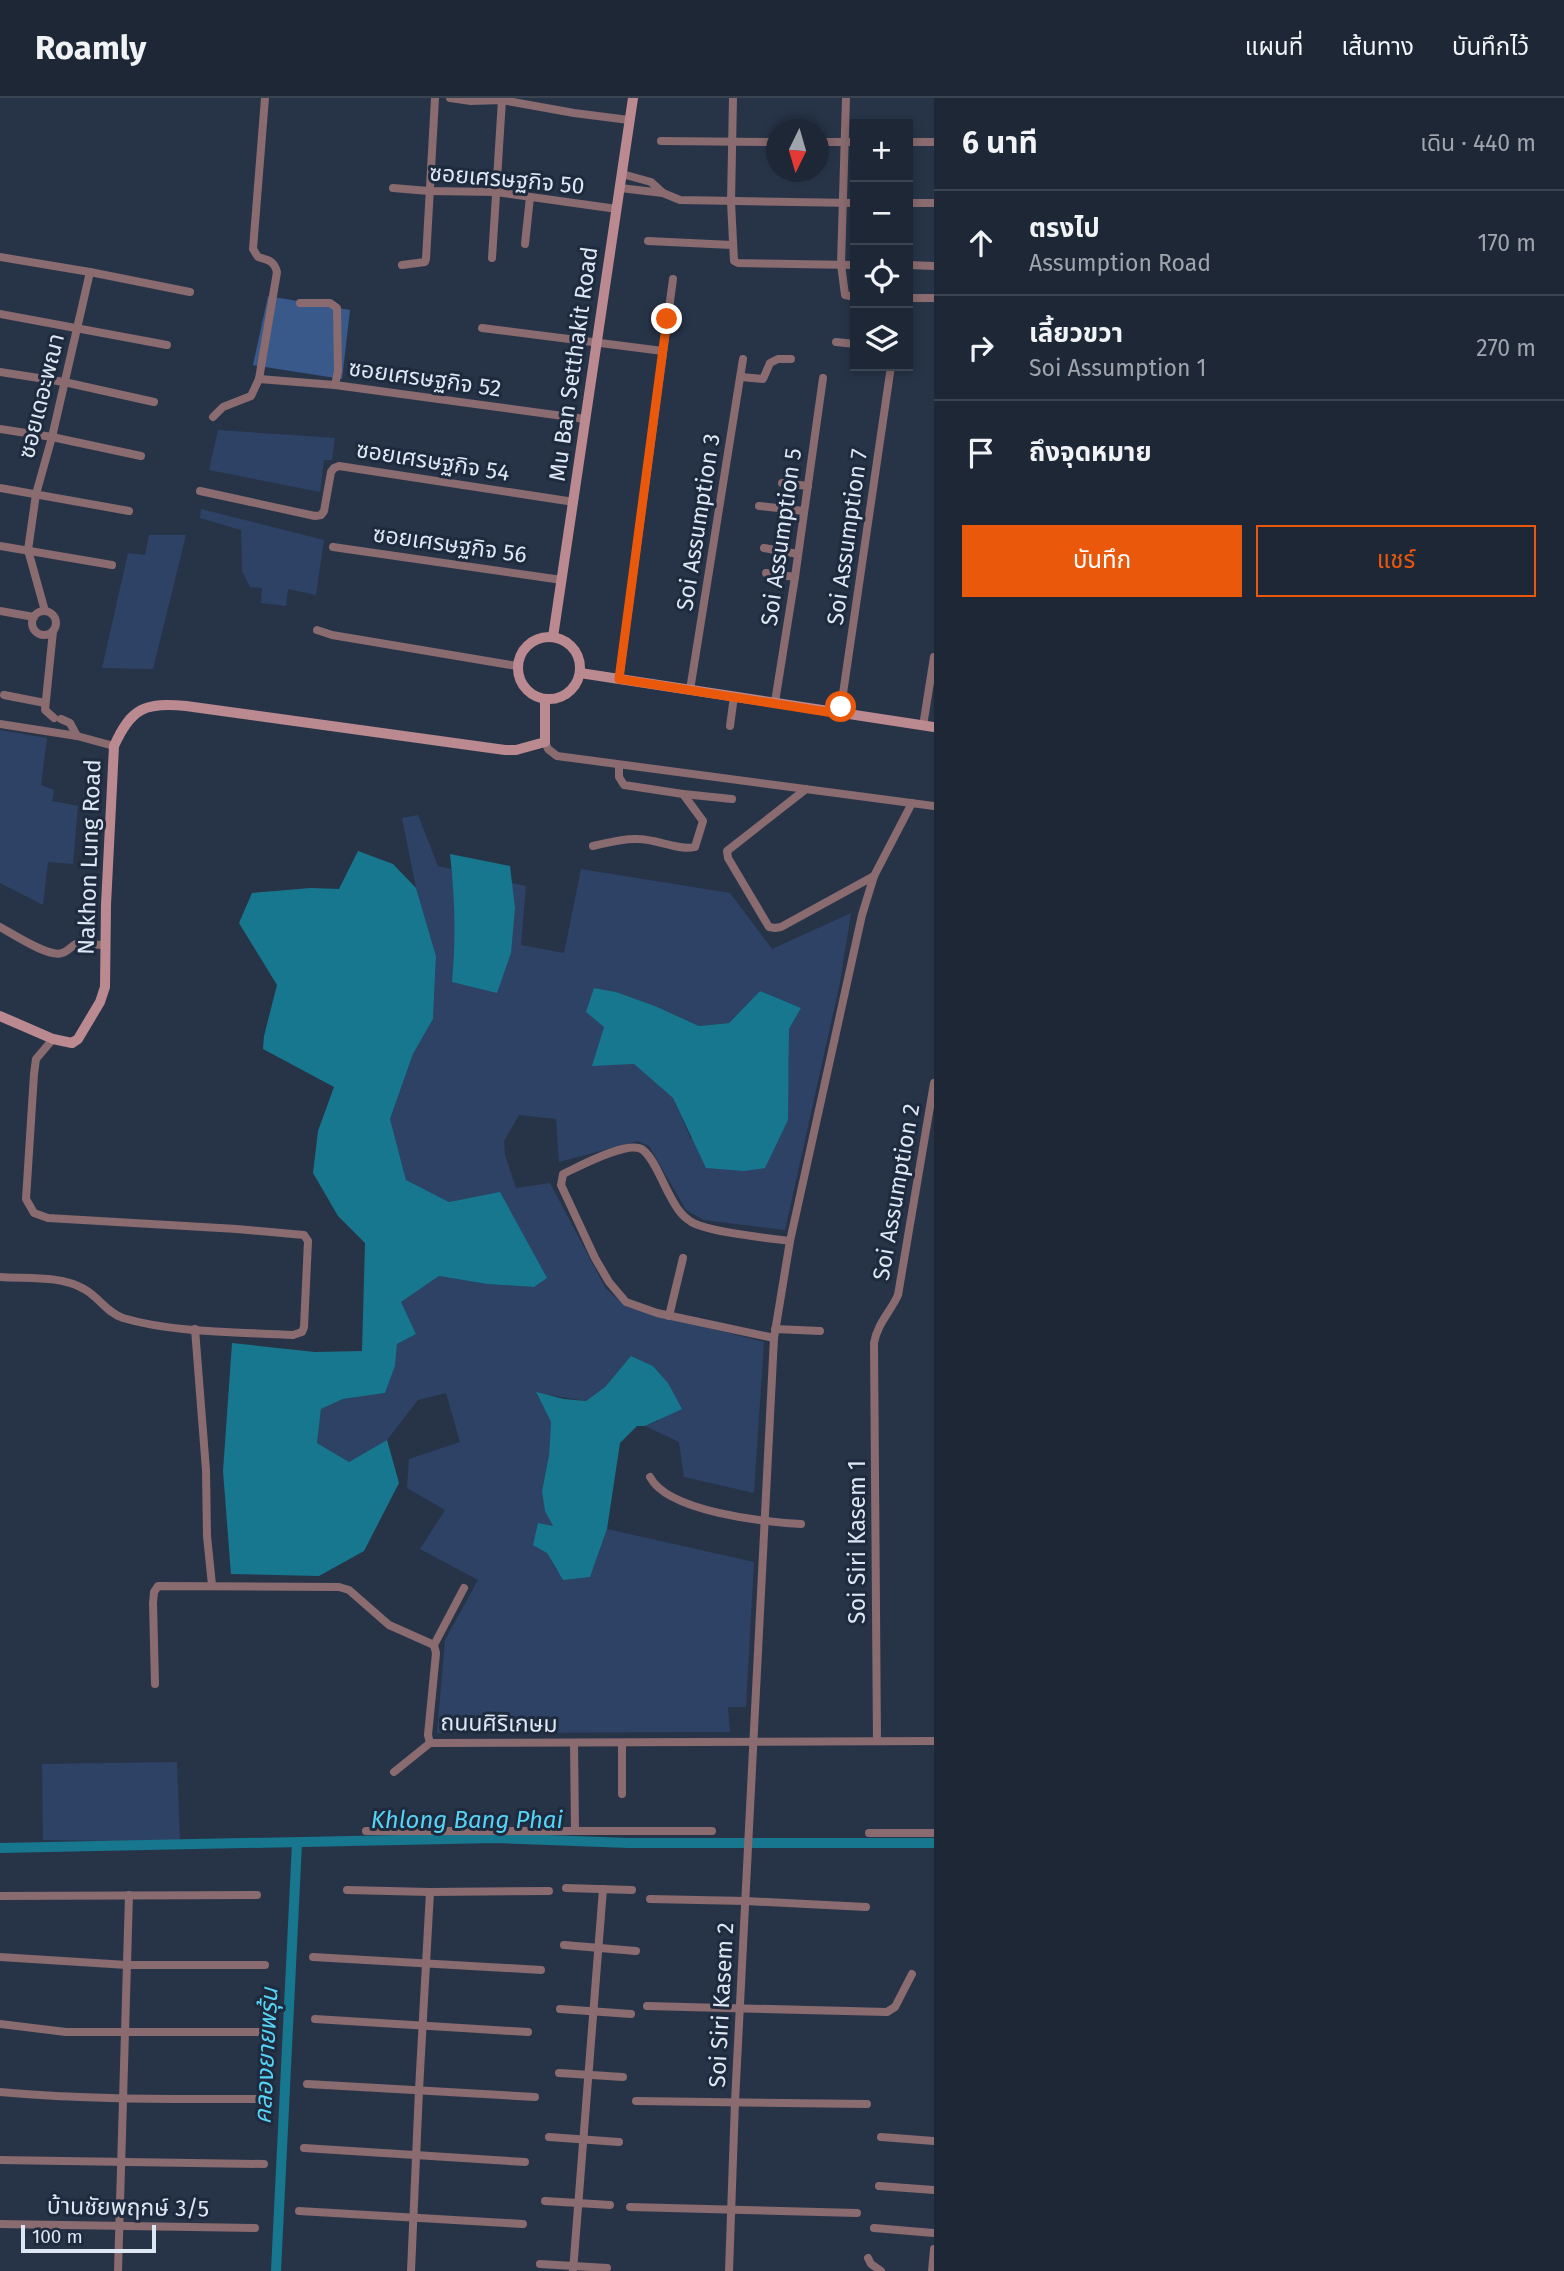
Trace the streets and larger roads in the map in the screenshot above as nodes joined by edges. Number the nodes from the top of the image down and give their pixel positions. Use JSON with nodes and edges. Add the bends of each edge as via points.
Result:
{"nodes":[{"id":1,"x":265,"y":98,"type":"edge"},
{"id":2,"x":435,"y":98,"type":"edge"},
{"id":3,"x":450,"y":98,"type":"edge"},
{"id":4,"x":633,"y":98,"type":"edge"},
{"id":5,"x":733,"y":98,"type":"edge"},
{"id":6,"x":846,"y":98,"type":"edge"},
{"id":7,"x":502,"y":100,"type":"edge"},
{"id":8,"x":629,"y":120,"type":"junction"},
{"id":9,"x":662,"y":141,"type":"dead end"},
{"id":10,"x":733,"y":141,"type":"junction"},
{"id":11,"x":766,"y":142,"type":"edge"},
{"id":12,"x":829,"y":142,"type":"edge"},
{"id":13,"x":845,"y":142,"type":"junction"},
{"id":14,"x":850,"y":142,"type":"edge"},
{"id":15,"x":913,"y":142,"type":"edge"},
{"id":16,"x":934,"y":142,"type":"edge"},
{"id":17,"x":622,"y":174,"type":"junction"},
{"id":18,"x":393,"y":188,"type":"dead end"},
{"id":19,"x":620,"y":188,"type":"junction"},
{"id":20,"x":429,"y":191,"type":"junction"},
{"id":21,"x":496,"y":192,"type":"junction"},
{"id":22,"x":663,"y":193,"type":"junction"},
{"id":23,"x":530,"y":197,"type":"junction"},
{"id":24,"x":731,"y":202,"type":"junction"},
{"id":25,"x":844,"y":203,"type":"junction"},
{"id":26,"x":850,"y":203,"type":"edge"},
{"id":27,"x":913,"y":203,"type":"edge"},
{"id":28,"x":934,"y":203,"type":"edge"},
{"id":29,"x":617,"y":209,"type":"junction"},
{"id":30,"x":648,"y":241,"type":"dead end"},
{"id":31,"x":525,"y":244,"type":"dead end"},
{"id":32,"x":732,"y":245,"type":"junction"},
{"id":33,"x":0,"y":257,"type":"edge"},
{"id":34,"x":492,"y":258,"type":"dead end"},
{"id":35,"x":841,"y":264,"type":"junction"},
{"id":36,"x":402,"y":265,"type":"dead end"},
{"id":37,"x":850,"y":265,"type":"edge"},
{"id":38,"x":913,"y":265,"type":"edge"},
{"id":39,"x":934,"y":266,"type":"edge"},
{"id":40,"x":90,"y":272,"type":"junction"},
{"id":41,"x":673,"y":279,"type":"dead end"},
{"id":42,"x":190,"y":292,"type":"dead end"},
{"id":43,"x":850,"y":296,"type":"edge"},
{"id":44,"x":913,"y":298,"type":"edge"},
{"id":45,"x":934,"y":298,"type":"edge"},
{"id":46,"x":300,"y":303,"type":"dead end"},
{"id":47,"x":0,"y":314,"type":"edge"},
{"id":48,"x":78,"y":328,"type":"junction"},
{"id":49,"x":482,"y":328,"type":"dead end"},
{"id":50,"x":597,"y":342,"type":"junction"},
{"id":51,"x":836,"y":342,"type":"dead end"},
{"id":52,"x":850,"y":343,"type":"edge"},
{"id":53,"x":167,"y":345,"type":"dead end"},
{"id":54,"x":663,"y":351,"type":"junction"},
{"id":55,"x":743,"y":359,"type":"dead end"},
{"id":56,"x":791,"y":359,"type":"dead end"},
{"id":57,"x":890,"y":371,"type":"edge"},
{"id":58,"x":0,"y":372,"type":"edge"},
{"id":59,"x":741,"y":377,"type":"junction"},
{"id":60,"x":823,"y":378,"type":"dead end"},
{"id":61,"x":259,"y":379,"type":"junction"},
{"id":62,"x":64,"y":382,"type":"junction"},
{"id":63,"x":335,"y":385,"type":"junction"},
{"id":64,"x":154,"y":402,"type":"dead end"},
{"id":65,"x":213,"y":416,"type":"dead end"},
{"id":66,"x":586,"y":419,"type":"junction"},
{"id":67,"x":0,"y":429,"type":"edge"},
{"id":68,"x":52,"y":437,"type":"junction"},
{"id":69,"x":141,"y":456,"type":"dead end"},
{"id":70,"x":782,"y":483,"type":"dead end"},
{"id":71,"x":808,"y":486,"type":"junction"},
{"id":72,"x":0,"y":488,"type":"edge"},
{"id":73,"x":200,"y":491,"type":"dead end"},
{"id":74,"x":36,"y":494,"type":"junction"},
{"id":75,"x":574,"y":502,"type":"junction"},
{"id":76,"x":759,"y":506,"type":"dead end"},
{"id":77,"x":129,"y":511,"type":"dead end"},
{"id":78,"x":804,"y":511,"type":"junction"},
{"id":79,"x":0,"y":546,"type":"edge"},
{"id":80,"x":333,"y":547,"type":"dead end"},
{"id":81,"x":764,"y":548,"type":"dead end"},
{"id":82,"x":28,"y":550,"type":"junction"},
{"id":83,"x":798,"y":554,"type":"junction"},
{"id":84,"x":113,"y":565,"type":"dead end"},
{"id":85,"x":766,"y":573,"type":"dead end"},
{"id":86,"x":795,"y":577,"type":"junction"},
{"id":87,"x":562,"y":580,"type":"junction"},
{"id":88,"x":0,"y":611,"type":"edge"},
{"id":89,"x":45,"y":611,"type":"junction"},
{"id":90,"x":34,"y":617,"type":"junction"},
{"id":91,"x":317,"y":630,"type":"dead end"},
{"id":92,"x":53,"y":631,"type":"junction"},
{"id":93,"x":554,"y":637,"type":"junction"},
{"id":94,"x":934,"y":657,"type":"edge"},
{"id":95,"x":517,"y":666,"type":"junction"},
{"id":96,"x":580,"y":673,"type":"junction"},
{"id":97,"x":619,"y":679,"type":"junction"},
{"id":98,"x":690,"y":690,"type":"junction"},
{"id":99,"x":4,"y":695,"type":"dead end"},
{"id":100,"x":734,"y":696,"type":"junction"},
{"id":101,"x":545,"y":700,"type":"junction"},
{"id":102,"x":775,"y":702,"type":"junction"},
{"id":103,"x":45,"y":703,"type":"junction"},
{"id":104,"x":840,"y":714,"type":"junction"},
{"id":105,"x":0,"y":724,"type":"edge"},
{"id":106,"x":730,"y":726,"type":"dead end"},
{"id":107,"x":928,"y":726,"type":"edge"},
{"id":108,"x":77,"y":736,"type":"junction"},
{"id":109,"x":545,"y":742,"type":"junction"},
{"id":110,"x":114,"y":746,"type":"junction"},
{"id":111,"x":619,"y":765,"type":"junction"},
{"id":112,"x":806,"y":789,"type":"junction"},
{"id":113,"x":683,"y":794,"type":"junction"},
{"id":114,"x":732,"y":799,"type":"dead end"},
{"id":115,"x":912,"y":803,"type":"junction"},
{"id":116,"x":934,"y":806,"type":"edge"},
{"id":117,"x":593,"y":846,"type":"dead end"},
{"id":118,"x":874,"y":876,"type":"junction"},
{"id":119,"x":0,"y":927,"type":"edge"},
{"id":120,"x":105,"y":945,"type":"junction"},
{"id":121,"x":0,"y":1016,"type":"edge"},
{"id":122,"x":54,"y":1039,"type":"junction"},
{"id":123,"x":934,"y":1083,"type":"edge"},
{"id":124,"x":790,"y":1241,"type":"junction"},
{"id":125,"x":684,"y":1258,"type":"dead end"},
{"id":126,"x":0,"y":1277,"type":"edge"},
{"id":127,"x":669,"y":1316,"type":"junction"},
{"id":128,"x":195,"y":1329,"type":"junction"},
{"id":129,"x":820,"y":1331,"type":"dead end"},
{"id":130,"x":774,"y":1333,"type":"junction"},
{"id":131,"x":874,"y":1343,"type":"joint"},
{"id":132,"x":650,"y":1477,"type":"dead end"},
{"id":133,"x":764,"y":1522,"type":"junction"},
{"id":134,"x":802,"y":1524,"type":"dead end"},
{"id":135,"x":212,"y":1585,"type":"junction"},
{"id":136,"x":464,"y":1588,"type":"dead end"},
{"id":137,"x":434,"y":1646,"type":"junction"},
{"id":138,"x":155,"y":1684,"type":"dead end"},
{"id":139,"x":754,"y":1740,"type":"junction"},
{"id":140,"x":877,"y":1741,"type":"junction"},
{"id":141,"x":934,"y":1741,"type":"edge"},
{"id":142,"x":430,"y":1743,"type":"junction"},
{"id":143,"x":574,"y":1743,"type":"junction"},
{"id":144,"x":622,"y":1743,"type":"junction"},
{"id":145,"x":394,"y":1772,"type":"dead end"},
{"id":146,"x":622,"y":1794,"type":"dead end"},
{"id":147,"x":575,"y":1830,"type":"junction"},
{"id":148,"x":366,"y":1831,"type":"dead end"},
{"id":149,"x":712,"y":1831,"type":"dead end"},
{"id":150,"x":869,"y":1833,"type":"dead end"},
{"id":151,"x":934,"y":1833,"type":"edge"},
{"id":152,"x":566,"y":1888,"type":"dead end"},
{"id":153,"x":603,"y":1889,"type":"junction"},
{"id":154,"x":347,"y":1890,"type":"dead end"},
{"id":155,"x":632,"y":1890,"type":"dead end"},
{"id":156,"x":549,"y":1891,"type":"dead end"},
{"id":157,"x":430,"y":1892,"type":"junction"},
{"id":158,"x":129,"y":1895,"type":"junction"},
{"id":159,"x":257,"y":1895,"type":"dead end"},
{"id":160,"x":0,"y":1896,"type":"edge"},
{"id":161,"x":650,"y":1899,"type":"dead end"},
{"id":162,"x":746,"y":1901,"type":"junction"},
{"id":163,"x":866,"y":1907,"type":"dead end"},
{"id":164,"x":564,"y":1945,"type":"dead end"},
{"id":165,"x":598,"y":1948,"type":"junction"},
{"id":166,"x":636,"y":1951,"type":"dead end"},
{"id":167,"x":0,"y":1957,"type":"edge"},
{"id":168,"x":313,"y":1958,"type":"dead end"},
{"id":169,"x":127,"y":1965,"type":"junction"},
{"id":170,"x":265,"y":1965,"type":"dead end"},
{"id":171,"x":427,"y":1965,"type":"junction"},
{"id":172,"x":541,"y":1970,"type":"dead end"},
{"id":173,"x":912,"y":1973,"type":"dead end"},
{"id":174,"x":647,"y":2006,"type":"dead end"},
{"id":175,"x":560,"y":2009,"type":"dead end"},
{"id":176,"x":741,"y":2009,"type":"junction"},
{"id":177,"x":594,"y":2012,"type":"junction"},
{"id":178,"x":631,"y":2014,"type":"dead end"},
{"id":179,"x":315,"y":2019,"type":"dead end"},
{"id":180,"x":0,"y":2024,"type":"edge"},
{"id":181,"x":422,"y":2025,"type":"junction"},
{"id":182,"x":125,"y":2032,"type":"junction"},
{"id":183,"x":268,"y":2032,"type":"dead end"},
{"id":184,"x":528,"y":2032,"type":"dead end"},
{"id":185,"x":559,"y":2073,"type":"dead end"},
{"id":186,"x":587,"y":2074,"type":"junction"},
{"id":187,"x":623,"y":2077,"type":"dead end"},
{"id":188,"x":307,"y":2084,"type":"dead end"},
{"id":189,"x":419,"y":2090,"type":"junction"},
{"id":190,"x":0,"y":2092,"type":"edge"},
{"id":191,"x":535,"y":2097,"type":"dead end"},
{"id":192,"x":123,"y":2098,"type":"junction"},
{"id":193,"x":263,"y":2099,"type":"dead end"},
{"id":194,"x":636,"y":2101,"type":"dead end"},
{"id":195,"x":735,"y":2102,"type":"junction"},
{"id":196,"x":867,"y":2104,"type":"dead end"},
{"id":197,"x":549,"y":2137,"type":"dead end"},
{"id":198,"x":881,"y":2137,"type":"dead end"},
{"id":199,"x":582,"y":2139,"type":"junction"},
{"id":200,"x":934,"y":2141,"type":"edge"},
{"id":201,"x":619,"y":2142,"type":"dead end"},
{"id":202,"x":304,"y":2148,"type":"dead end"},
{"id":203,"x":415,"y":2155,"type":"junction"},
{"id":204,"x":0,"y":2160,"type":"edge"},
{"id":205,"x":525,"y":2162,"type":"dead end"},
{"id":206,"x":121,"y":2163,"type":"junction"},
{"id":207,"x":264,"y":2164,"type":"dead end"},
{"id":208,"x":879,"y":2186,"type":"dead end"},
{"id":209,"x":934,"y":2190,"type":"edge"},
{"id":210,"x":545,"y":2201,"type":"dead end"},
{"id":211,"x":578,"y":2203,"type":"junction"},
{"id":212,"x":610,"y":2205,"type":"dead end"},
{"id":213,"x":630,"y":2207,"type":"dead end"},
{"id":214,"x":731,"y":2209,"type":"junction"},
{"id":215,"x":299,"y":2211,"type":"dead end"},
{"id":216,"x":857,"y":2213,"type":"dead end"},
{"id":217,"x":412,"y":2219,"type":"junction"},
{"id":218,"x":0,"y":2224,"type":"edge"},
{"id":219,"x":523,"y":2224,"type":"dead end"},
{"id":220,"x":120,"y":2226,"type":"junction"},
{"id":221,"x":255,"y":2228,"type":"dead end"},
{"id":222,"x":874,"y":2228,"type":"dead end"},
{"id":223,"x":934,"y":2233,"type":"edge"},
{"id":224,"x":934,"y":2249,"type":"edge"},
{"id":225,"x":868,"y":2259,"type":"dead end"},
{"id":226,"x":540,"y":2264,"type":"dead end"},
{"id":227,"x":607,"y":2267,"type":"dead end"},
{"id":228,"x":573,"y":2268,"type":"edge"},
{"id":229,"x":118,"y":2271,"type":"edge"},
{"id":230,"x":411,"y":2271,"type":"edge"},
{"id":231,"x":729,"y":2271,"type":"edge"},
{"id":232,"x":881,"y":2271,"type":"edge"},
{"id":233,"x":932,"y":2271,"type":"edge"}],
"edges":[{"from":1,"to":61,"type":"street","via":[[253,249],[258,257],[275,264],[277,272]]},
{"from":2,"to":20,"type":"street"},
{"from":3,"to":7,"type":"street"},
{"from":4,"to":8,"type":"street","name":"Mu Ban Setthakit Road"},
{"from":5,"to":10,"type":"street"},
{"from":6,"to":13,"type":"street"},
{"from":7,"to":8,"type":"street"},
{"from":7,"to":21,"type":"street"},
{"from":8,"to":17,"type":"street","name":"Mu Ban Setthakit Road"},
{"from":9,"to":10,"type":"street"},
{"from":10,"to":11,"type":"street"},
{"from":10,"to":24,"type":"street"},
{"from":12,"to":13,"type":"street"},
{"from":13,"to":14,"type":"street"},
{"from":13,"to":25,"type":"street"},
{"from":15,"to":16,"type":"street"},
{"from":17,"to":19,"type":"street","name":"Mu Ban Setthakit Road"},
{"from":17,"to":22,"type":"street","via":[[651,182]]},
{"from":18,"to":20,"type":"street","name":"ซอยเศรษฐกิจ 50"},
{"from":19,"to":22,"type":"street"},
{"from":19,"to":29,"type":"street","name":"Mu Ban Setthakit Road"},
{"from":20,"to":21,"type":"street","name":"ซอยเศรษฐกิจ 50"},
{"from":20,"to":36,"type":"street","via":[[425,262]]},
{"from":21,"to":23,"type":"street","name":"ซอยเศรษฐกิจ 50"},
{"from":21,"to":34,"type":"street"},
{"from":22,"to":24,"type":"street","via":[[680,200]]},
{"from":23,"to":29,"type":"street","name":"ซอยเศรษฐกิจ 50"},
{"from":23,"to":31,"type":"street"},
{"from":24,"to":25,"type":"street"},
{"from":24,"to":32,"type":"street"},
{"from":25,"to":26,"type":"street"},
{"from":25,"to":35,"type":"street"},
{"from":27,"to":28,"type":"street"},
{"from":29,"to":50,"type":"street","name":"Mu Ban Setthakit Road"},
{"from":30,"to":32,"type":"street"},
{"from":32,"to":35,"type":"street","via":[[732,257],[738,263]]},
{"from":33,"to":40,"type":"street"},
{"from":35,"to":37,"type":"street"},
{"from":35,"to":43,"type":"street","via":[[845,295]]},
{"from":38,"to":39,"type":"street"},
{"from":40,"to":42,"type":"street"},
{"from":40,"to":48,"type":"street","name":"ซอยเดอะพณา"},
{"from":41,"to":54,"type":"street"},
{"from":44,"to":45,"type":"street"},
{"from":46,"to":63,"type":"street","via":[[330,303],[337,308]]},
{"from":47,"to":48,"type":"street"},
{"from":48,"to":53,"type":"street"},
{"from":48,"to":62,"type":"street","name":"ซอยเดอะพณา"},
{"from":49,"to":50,"type":"street"},
{"from":50,"to":54,"type":"street"},
{"from":50,"to":66,"type":"street","name":"Mu Ban Setthakit Road"},
{"from":51,"to":52,"type":"street"},
{"from":54,"to":97,"type":"street"},
{"from":55,"to":59,"type":"street","name":"Soi Assumption 3"},
{"from":56,"to":59,"type":"street","via":[[770,363],[763,379]]},
{"from":57,"to":104,"type":"street","name":"Soi Assumption 7"},
{"from":58,"to":62,"type":"street"},
{"from":59,"to":98,"type":"street","name":"Soi Assumption 3"},
{"from":60,"to":71,"type":"street","name":"Soi Assumption 5"},
{"from":61,"to":63,"type":"street","name":"ซอยเศรษฐกิจ 52"},
{"from":61,"to":65,"type":"street","via":[[251,396]]},
{"from":62,"to":64,"type":"street"},
{"from":62,"to":68,"type":"street","name":"ซอยเดอะพณา"},
{"from":63,"to":66,"type":"street","name":"ซอยเศรษฐกิจ 52"},
{"from":66,"to":75,"type":"street","name":"Mu Ban Setthakit Road"},
{"from":67,"to":68,"type":"street"},
{"from":68,"to":69,"type":"street"},
{"from":68,"to":74,"type":"street","name":"ซอยเดอะพณา"},
{"from":70,"to":71,"type":"street"},
{"from":71,"to":78,"type":"street","name":"Soi Assumption 5"},
{"from":72,"to":74,"type":"street"},
{"from":73,"to":75,"type":"street","name":"ซอยเศรษฐกิจ 54","via":[[321,515],[331,472],[339,466]]},
{"from":74,"to":77,"type":"street"},
{"from":74,"to":82,"type":"street","name":"ซอยเดอะพณา"},
{"from":75,"to":87,"type":"street","name":"Mu Ban Setthakit Road"},
{"from":76,"to":78,"type":"street"},
{"from":78,"to":83,"type":"street","name":"Soi Assumption 5"},
{"from":79,"to":82,"type":"street"},
{"from":80,"to":87,"type":"street","name":"ซอยเศรษฐกิจ 56"},
{"from":81,"to":83,"type":"street"},
{"from":82,"to":84,"type":"street"},
{"from":82,"to":89,"type":"street","name":"ซอยเดอะพณา"},
{"from":83,"to":86,"type":"street","name":"Soi Assumption 5"},
{"from":85,"to":86,"type":"street"},
{"from":86,"to":102,"type":"street","name":"Soi Assumption 5"},
{"from":87,"to":93,"type":"street","name":"Mu Ban Setthakit Road"},
{"from":88,"to":90,"type":"street"},
{"from":89,"to":90,"type":"street"},
{"from":89,"to":92,"type":"street","name":"ซอยเดอะพณา","via":[[56,620]]},
{"from":90,"to":92,"type":"street","via":[[36,632]]},
{"from":91,"to":95,"type":"street"},
{"from":92,"to":103,"type":"street","name":"ซอยเดอะพณา"},
{"from":93,"to":95,"type":"street","via":[[530,643]]},
{"from":93,"to":96,"type":"street","via":[[576,652]]},
{"from":94,"to":107,"type":"street"},
{"from":95,"to":101,"type":"street","via":[[524,688]]},
{"from":96,"to":97,"type":"street"},
{"from":96,"to":101,"type":"street","via":[[566,695]]},
{"from":97,"to":98,"type":"street"},
{"from":98,"to":100,"type":"street"},
{"from":99,"to":103,"type":"street"},
{"from":100,"to":102,"type":"street"},
{"from":100,"to":106,"type":"street"},
{"from":101,"to":109,"type":"street"},
{"from":102,"to":104,"type":"street"},
{"from":103,"to":108,"type":"street","via":[[44,710],[70,723]]},
{"from":104,"to":107,"type":"street"},
{"from":105,"to":108,"type":"street"},
{"from":108,"to":110,"type":"street"},
{"from":109,"to":110,"type":"street","name":"Nakhon Lung Road","via":[[505,750],[160,704],[134,713]]},
{"from":109,"to":111,"type":"street","via":[[556,757]]},
{"from":110,"to":120,"type":"street","name":"Nakhon Lung Road"},
{"from":111,"to":112,"type":"street"},
{"from":111,"to":113,"type":"street","via":[[624,785]]},
{"from":112,"to":115,"type":"street"},
{"from":112,"to":118,"type":"street","via":[[727,851],[769,927],[781,927]]},
{"from":113,"to":114,"type":"street"},
{"from":113,"to":117,"type":"street","via":[[703,821],[695,847],[638,839]]},
{"from":115,"to":116,"type":"street"},
{"from":115,"to":118,"type":"street","name":"Soi Siri Kasem 2"},
{"from":118,"to":124,"type":"street","name":"Soi Siri Kasem 2"},
{"from":119,"to":120,"type":"street","via":[[58,954],[76,944]]},
{"from":120,"to":122,"type":"street","name":"Nakhon Lung Road","via":[[105,987],[100,1002],[78,1039],[72,1043]]},
{"from":121,"to":122,"type":"street"},
{"from":122,"to":128,"type":"street","via":[[36,1059],[34,1074],[26,1199],[34,1213],[48,1218],[237,1228],[307,1237],[302,1332]]},
{"from":123,"to":131,"type":"street","name":"Soi Assumption 2","via":[[898,1295]]},
{"from":124,"to":127,"type":"street","via":[[692,1223],[675,1205],[649,1158],[636,1147],[563,1174],[561,1185],[609,1282],[626,1302]]},
{"from":124,"to":130,"type":"street","name":"Soi Siri Kasem 2"},
{"from":125,"to":127,"type":"street"},
{"from":126,"to":128,"type":"street","via":[[72,1284],[119,1317]]},
{"from":127,"to":130,"type":"street"},
{"from":128,"to":135,"type":"street"},
{"from":129,"to":130,"type":"street"},
{"from":130,"to":133,"type":"street","name":"Soi Siri Kasem 2"},
{"from":131,"to":140,"type":"street","name":"Soi Siri Kasem 1"},
{"from":132,"to":133,"type":"street","via":[[674,1498]]},
{"from":133,"to":134,"type":"street"},
{"from":133,"to":139,"type":"street","name":"Soi Siri Kasem 2"},
{"from":135,"to":137,"type":"street","via":[[339,1587],[349,1590],[389,1625]]},
{"from":135,"to":138,"type":"street","via":[[166,1585],[154,1592]]},
{"from":136,"to":137,"type":"street"},
{"from":137,"to":142,"type":"street","name":"ถนนศิริเกษม"},
{"from":139,"to":140,"type":"street","name":"ถนนศิริเกษม"},
{"from":139,"to":144,"type":"street","name":"ถนนศิริเกษม"},
{"from":139,"to":162,"type":"street","name":"Soi Siri Kasem 2"},
{"from":140,"to":141,"type":"street","name":"ถนนศิริเกษม"},
{"from":142,"to":143,"type":"street","name":"ถนนศิริเกษม"},
{"from":142,"to":145,"type":"street"},
{"from":143,"to":144,"type":"street","name":"ถนนศิริเกษม"},
{"from":143,"to":147,"type":"street"},
{"from":144,"to":146,"type":"street"},
{"from":147,"to":148,"type":"street"},
{"from":147,"to":149,"type":"street"},
{"from":150,"to":151,"type":"street"},
{"from":152,"to":153,"type":"street"},
{"from":153,"to":155,"type":"street"},
{"from":153,"to":165,"type":"street"},
{"from":154,"to":157,"type":"street"},
{"from":156,"to":157,"type":"street"},
{"from":157,"to":171,"type":"street"},
{"from":158,"to":159,"type":"street"},
{"from":158,"to":160,"type":"street"},
{"from":158,"to":169,"type":"street"},
{"from":161,"to":162,"type":"street"},
{"from":162,"to":163,"type":"street"},
{"from":162,"to":176,"type":"street","name":"Soi Siri Kasem 2"},
{"from":164,"to":165,"type":"street"},
{"from":165,"to":166,"type":"street"},
{"from":165,"to":177,"type":"street"},
{"from":167,"to":169,"type":"street"},
{"from":168,"to":171,"type":"street"},
{"from":169,"to":170,"type":"street"},
{"from":169,"to":182,"type":"street"},
{"from":171,"to":172,"type":"street"},
{"from":171,"to":181,"type":"street"},
{"from":173,"to":176,"type":"street","via":[[895,2007],[887,2012]]},
{"from":174,"to":176,"type":"street"},
{"from":175,"to":177,"type":"street"},
{"from":176,"to":195,"type":"street","name":"Soi Siri Kasem 2"},
{"from":177,"to":178,"type":"street"},
{"from":177,"to":186,"type":"street"},
{"from":179,"to":181,"type":"street"},
{"from":180,"to":182,"type":"street","via":[[66,2032]]},
{"from":181,"to":184,"type":"street"},
{"from":181,"to":189,"type":"street"},
{"from":182,"to":183,"type":"street"},
{"from":182,"to":192,"type":"street"},
{"from":185,"to":186,"type":"street"},
{"from":186,"to":187,"type":"street"},
{"from":186,"to":199,"type":"street"},
{"from":188,"to":189,"type":"street"},
{"from":189,"to":191,"type":"street"},
{"from":189,"to":203,"type":"street"},
{"from":190,"to":192,"type":"street"},
{"from":192,"to":193,"type":"street"},
{"from":192,"to":206,"type":"street"},
{"from":194,"to":195,"type":"street"},
{"from":195,"to":196,"type":"street"},
{"from":195,"to":214,"type":"street","name":"Soi Siri Kasem 2"},
{"from":197,"to":199,"type":"street"},
{"from":198,"to":200,"type":"street"},
{"from":199,"to":201,"type":"street"},
{"from":199,"to":211,"type":"street"},
{"from":202,"to":203,"type":"street"},
{"from":203,"to":205,"type":"street"},
{"from":203,"to":217,"type":"street"},
{"from":204,"to":206,"type":"street"},
{"from":206,"to":207,"type":"street"},
{"from":206,"to":220,"type":"street"},
{"from":208,"to":209,"type":"street"},
{"from":210,"to":211,"type":"street"},
{"from":211,"to":212,"type":"street"},
{"from":211,"to":228,"type":"street"},
{"from":213,"to":214,"type":"street"},
{"from":214,"to":216,"type":"street"},
{"from":214,"to":231,"type":"street","name":"Soi Siri Kasem 2"},
{"from":215,"to":217,"type":"street"},
{"from":217,"to":219,"type":"street"},
{"from":217,"to":230,"type":"street"},
{"from":218,"to":220,"type":"street","name":"บ้านชัยพฤกษ์ 3/5"},
{"from":220,"to":221,"type":"street","name":"บ้านชัยพฤกษ์ 3/5"},
{"from":220,"to":229,"type":"street"},
{"from":222,"to":223,"type":"street"},
{"from":224,"to":233,"type":"street"},
{"from":225,"to":232,"type":"street"},
{"from":226,"to":228,"type":"street"},
{"from":227,"to":228,"type":"street"}]}
